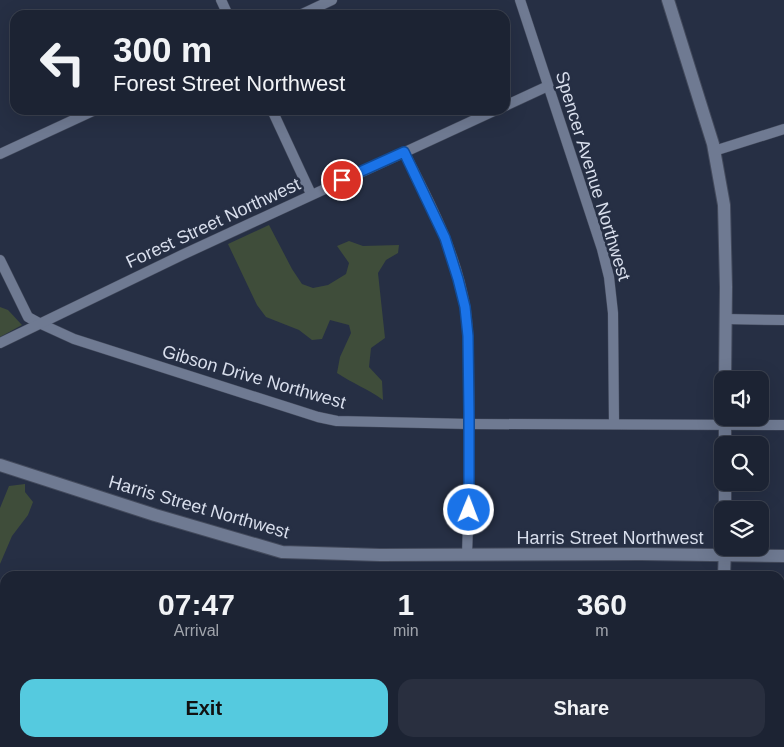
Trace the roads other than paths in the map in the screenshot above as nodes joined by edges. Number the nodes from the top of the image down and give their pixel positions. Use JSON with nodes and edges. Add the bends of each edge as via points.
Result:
{"nodes":[{"id":1,"x":332,"y":0,"type":"edge"},
{"id":2,"x":520,"y":0,"type":"edge"},
{"id":3,"x":668,"y":0,"type":"edge"},
{"id":4,"x":311,"y":10,"type":"edge"},
{"id":5,"x":548,"y":86,"type":"junction"},
{"id":6,"x":510,"y":104,"type":"edge"},
{"id":7,"x":83,"y":115,"type":"edge"},
{"id":8,"x":274,"y":115,"type":"edge"},
{"id":9,"x":485,"y":115,"type":"edge"},
{"id":10,"x":784,"y":129,"type":"edge"},
{"id":11,"x":714,"y":151,"type":"junction"},
{"id":12,"x":404,"y":152,"type":"junction"},
{"id":13,"x":0,"y":154,"type":"edge"},
{"id":14,"x":311,"y":194,"type":"junction"},
{"id":15,"x":0,"y":260,"type":"edge"},
{"id":16,"x":725,"y":319,"type":"junction"},
{"id":17,"x":784,"y":320,"type":"edge"},
{"id":18,"x":39,"y":323,"type":"junction"},
{"id":19,"x":0,"y":342,"type":"edge"},
{"id":20,"x":725,"y":371,"type":"edge"},
{"id":21,"x":714,"y":421,"type":"edge"},
{"id":22,"x":470,"y":424,"type":"junction"},
{"id":23,"x":614,"y":424,"type":"junction"},
{"id":24,"x":769,"y":424,"type":"edge"},
{"id":25,"x":784,"y":425,"type":"edge"},
{"id":26,"x":0,"y":465,"type":"edge"},
{"id":27,"x":714,"y":552,"type":"edge"},
{"id":28,"x":468,"y":555,"type":"junction"},
{"id":29,"x":769,"y":555,"type":"edge"},
{"id":30,"x":725,"y":556,"type":"edge"},
{"id":31,"x":784,"y":556,"type":"edge"},
{"id":32,"x":724,"y":571,"type":"edge"}],
"edges":[{"from":1,"to":4,"type":"street"},
{"from":2,"to":5,"type":"street","name":"Spencer Avenue Northwest"},
{"from":3,"to":11,"type":"street"},
{"from":5,"to":6,"type":"street"},
{"from":5,"to":23,"type":"street","name":"Spencer Avenue Northwest","via":[[609,277],[613,313]]},
{"from":7,"to":13,"type":"street"},
{"from":8,"to":14,"type":"street"},
{"from":9,"to":12,"type":"street","name":"Forest Street Northwest"},
{"from":10,"to":11,"type":"street"},
{"from":11,"to":16,"type":"street","via":[[724,205]]},
{"from":12,"to":14,"type":"street","name":"Forest Street Northwest"},
{"from":12,"to":22,"type":"street","via":[[445,238],[465,307]]},
{"from":14,"to":18,"type":"street","name":"Forest Street Northwest"},
{"from":15,"to":18,"type":"street","name":"Gibson Drive Northwest","via":[[28,317]]},
{"from":16,"to":17,"type":"street"},
{"from":16,"to":20,"type":"street"},
{"from":18,"to":19,"type":"street","name":"Forest Street Northwest"},
{"from":18,"to":22,"type":"street","name":"Gibson Drive Northwest","via":[[83,342],[318,417],[352,423]]},
{"from":21,"to":23,"type":"street","name":"Gibson Drive Northwest"},
{"from":22,"to":23,"type":"street","name":"Gibson Drive Northwest"},
{"from":22,"to":28,"type":"street"},
{"from":24,"to":25,"type":"street","name":"Gibson Drive Northwest"},
{"from":26,"to":28,"type":"street","name":"Harris Street Northwest","via":[[282,552]]},
{"from":27,"to":28,"type":"street","name":"Harris Street Northwest"},
{"from":29,"to":31,"type":"street","name":"Harris Street Northwest"},
{"from":30,"to":32,"type":"street"}]}
